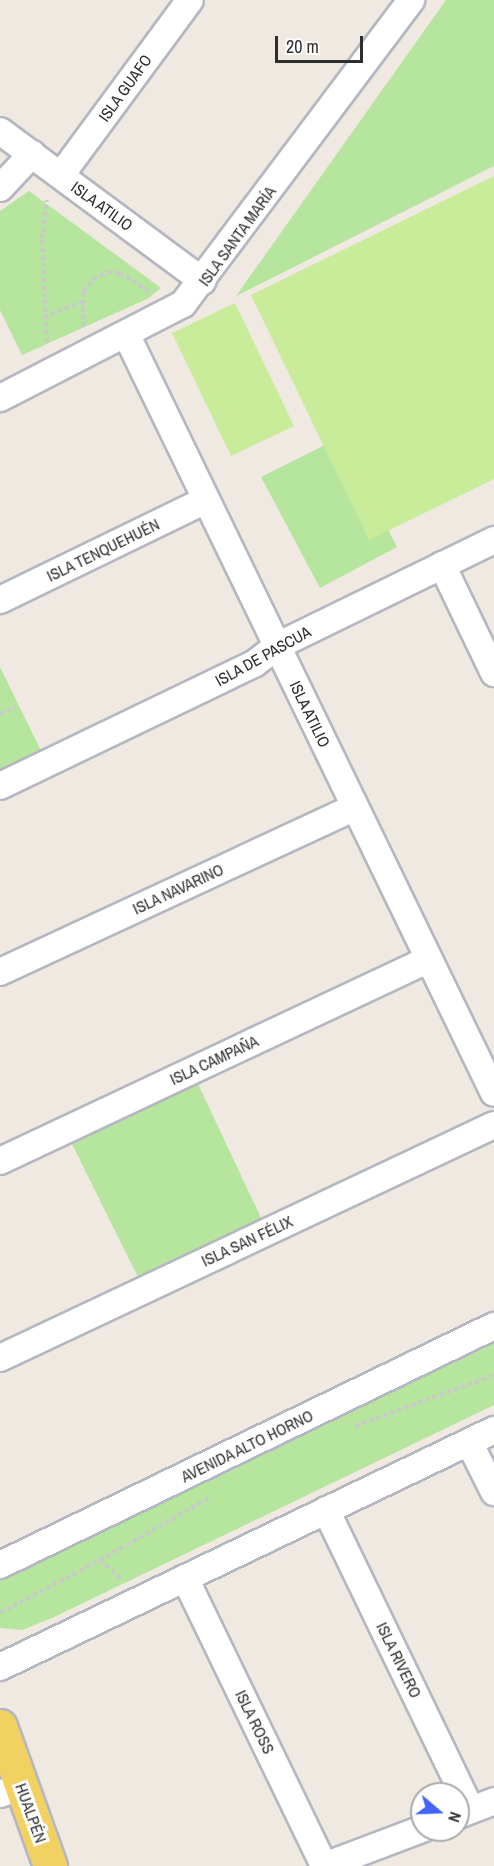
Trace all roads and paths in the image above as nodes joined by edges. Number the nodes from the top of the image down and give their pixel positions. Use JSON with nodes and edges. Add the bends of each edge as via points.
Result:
{"nodes":[{"id":1,"x":190,"y":0,"type":"edge"},
{"id":2,"x":411,"y":0,"type":"edge"},
{"id":3,"x":0,"y":131,"type":"edge"},
{"id":4,"x":32,"y":154,"type":"junction"},
{"id":5,"x":59,"y":187,"type":"junction"},
{"id":6,"x":0,"y":188,"type":"edge"},
{"id":7,"x":203,"y":281,"type":"junction"},
{"id":8,"x":83,"y":291,"type":"dead end"},
{"id":9,"x":81,"y":302,"type":"dead end"},
{"id":10,"x":175,"y":309,"type":"junction"},
{"id":11,"x":44,"y":317,"type":"junction"},
{"id":12,"x":127,"y":336,"type":"junction"},
{"id":13,"x":50,"y":373,"type":"junction"},
{"id":14,"x":0,"y":398,"type":"edge"},
{"id":15,"x":206,"y":500,"type":"junction"},
{"id":16,"x":494,"y":540,"type":"edge"},
{"id":17,"x":442,"y":565,"type":"junction"},
{"id":18,"x":0,"y":600,"type":"edge"},
{"id":19,"x":277,"y":646,"type":"junction"},
{"id":20,"x":494,"y":673,"type":"edge"},
{"id":21,"x":15,"y":707,"type":"dead end"},
{"id":22,"x":0,"y":714,"type":"edge"},
{"id":23,"x":0,"y":786,"type":"edge"},
{"id":24,"x":355,"y":807,"type":"junction"},
{"id":25,"x":429,"y":959,"type":"junction"},
{"id":26,"x":0,"y":972,"type":"edge"},
{"id":27,"x":494,"y":1093,"type":"edge"},
{"id":28,"x":494,"y":1125,"type":"edge"},
{"id":29,"x":0,"y":1161,"type":"edge"},
{"id":30,"x":494,"y":1326,"type":"edge"},
{"id":31,"x":0,"y":1358,"type":"edge"},
{"id":32,"x":494,"y":1375,"type":"edge"},
{"id":33,"x":494,"y":1430,"type":"edge"},
{"id":34,"x":344,"y":1431,"type":"dead end"},
{"id":35,"x":469,"y":1442,"type":"junction"},
{"id":36,"x":494,"y":1492,"type":"edge"},
{"id":37,"x":217,"y":1493,"type":"dead end"},
{"id":38,"x":326,"y":1510,"type":"junction"},
{"id":39,"x":100,"y":1560,"type":"junction"},
{"id":40,"x":0,"y":1565,"type":"edge"},
{"id":41,"x":186,"y":1578,"type":"junction"},
{"id":42,"x":143,"y":1599,"type":"junction"},
{"id":43,"x":0,"y":1612,"type":"edge"},
{"id":44,"x":0,"y":1667,"type":"edge"},
{"id":45,"x":0,"y":1726,"type":"edge"},
{"id":46,"x":11,"y":1790,"type":"edge"},
{"id":47,"x":474,"y":1809,"type":"edge"},
{"id":48,"x":410,"y":1834,"type":"edge"},
{"id":49,"x":50,"y":1866,"type":"edge"},
{"id":50,"x":324,"y":1866,"type":"edge"}],
"edges":[{"from":1,"to":5,"type":"street","name":"ISLA GUAFO"},
{"from":2,"to":7,"type":"street","name":"ISLA SANTA MARÍA"},
{"from":3,"to":4,"type":"street","name":"ISLA ATILIO"},
{"from":4,"to":5,"type":"street","name":"ISLA ATILIO"},
{"from":4,"to":6,"type":"street"},
{"from":5,"to":7,"type":"street","name":"ISLA ATILIO"},
{"from":5,"to":11,"type":"path","via":[[48,195],[42,238]]},
{"from":7,"to":10,"type":"street","name":"ISLA SANTA MARÍA"},
{"from":8,"to":10,"type":"path","via":[[100,275],[120,273]]},
{"from":9,"to":11,"type":"path"},
{"from":10,"to":12,"type":"street","name":"ISLA SANTA MARÍA"},
{"from":11,"to":13,"type":"path"},
{"from":12,"to":13,"type":"street","name":"ISLA SANTA MARÍA"},
{"from":12,"to":15,"type":"street","name":"ISLA ATILIO"},
{"from":13,"to":14,"type":"street","name":"ISLA SANTA MARÍA"},
{"from":15,"to":18,"type":"street","name":"ISLA TENQUEHUÉN"},
{"from":15,"to":19,"type":"street","name":"ISLA ATILIO"},
{"from":16,"to":17,"type":"street","name":"ISLA DE PASCUA"},
{"from":17,"to":19,"type":"street","name":"ISLA DE PASCUA"},
{"from":17,"to":20,"type":"street"},
{"from":19,"to":23,"type":"street","name":"ISLA DE PASCUA","via":[[254,664]]},
{"from":19,"to":24,"type":"street","name":"ISLA ATILIO"},
{"from":21,"to":22,"type":"path"},
{"from":24,"to":25,"type":"street","name":"ISLA ATILIO"},
{"from":24,"to":26,"type":"street","name":"ISLA NAVARINO"},
{"from":25,"to":27,"type":"street","name":"ISLA ATILIO"},
{"from":25,"to":29,"type":"street","name":"ISLA CAMPAÑA"},
{"from":28,"to":31,"type":"street","name":"ISLA SAN FÉLIX"},
{"from":30,"to":40,"type":"street","name":"AVENIDA ALTO HORNO"},
{"from":32,"to":34,"type":"path"},
{"from":33,"to":35,"type":"street"},
{"from":35,"to":36,"type":"street"},
{"from":35,"to":38,"type":"street"},
{"from":37,"to":39,"type":"path"},
{"from":38,"to":41,"type":"street"},
{"from":38,"to":47,"type":"street","name":"ISLA RIVERO"},
{"from":39,"to":42,"type":"path"},
{"from":39,"to":43,"type":"path"},
{"from":41,"to":42,"type":"street"},
{"from":41,"to":50,"type":"street","name":"ISLA ROSS"},
{"from":42,"to":44,"type":"street"},
{"from":45,"to":46,"type":"main road","name":"HUALPÉN"},
{"from":46,"to":49,"type":"main road","name":"HUALPÉN"},
{"from":48,"to":50,"type":"street"}]}
